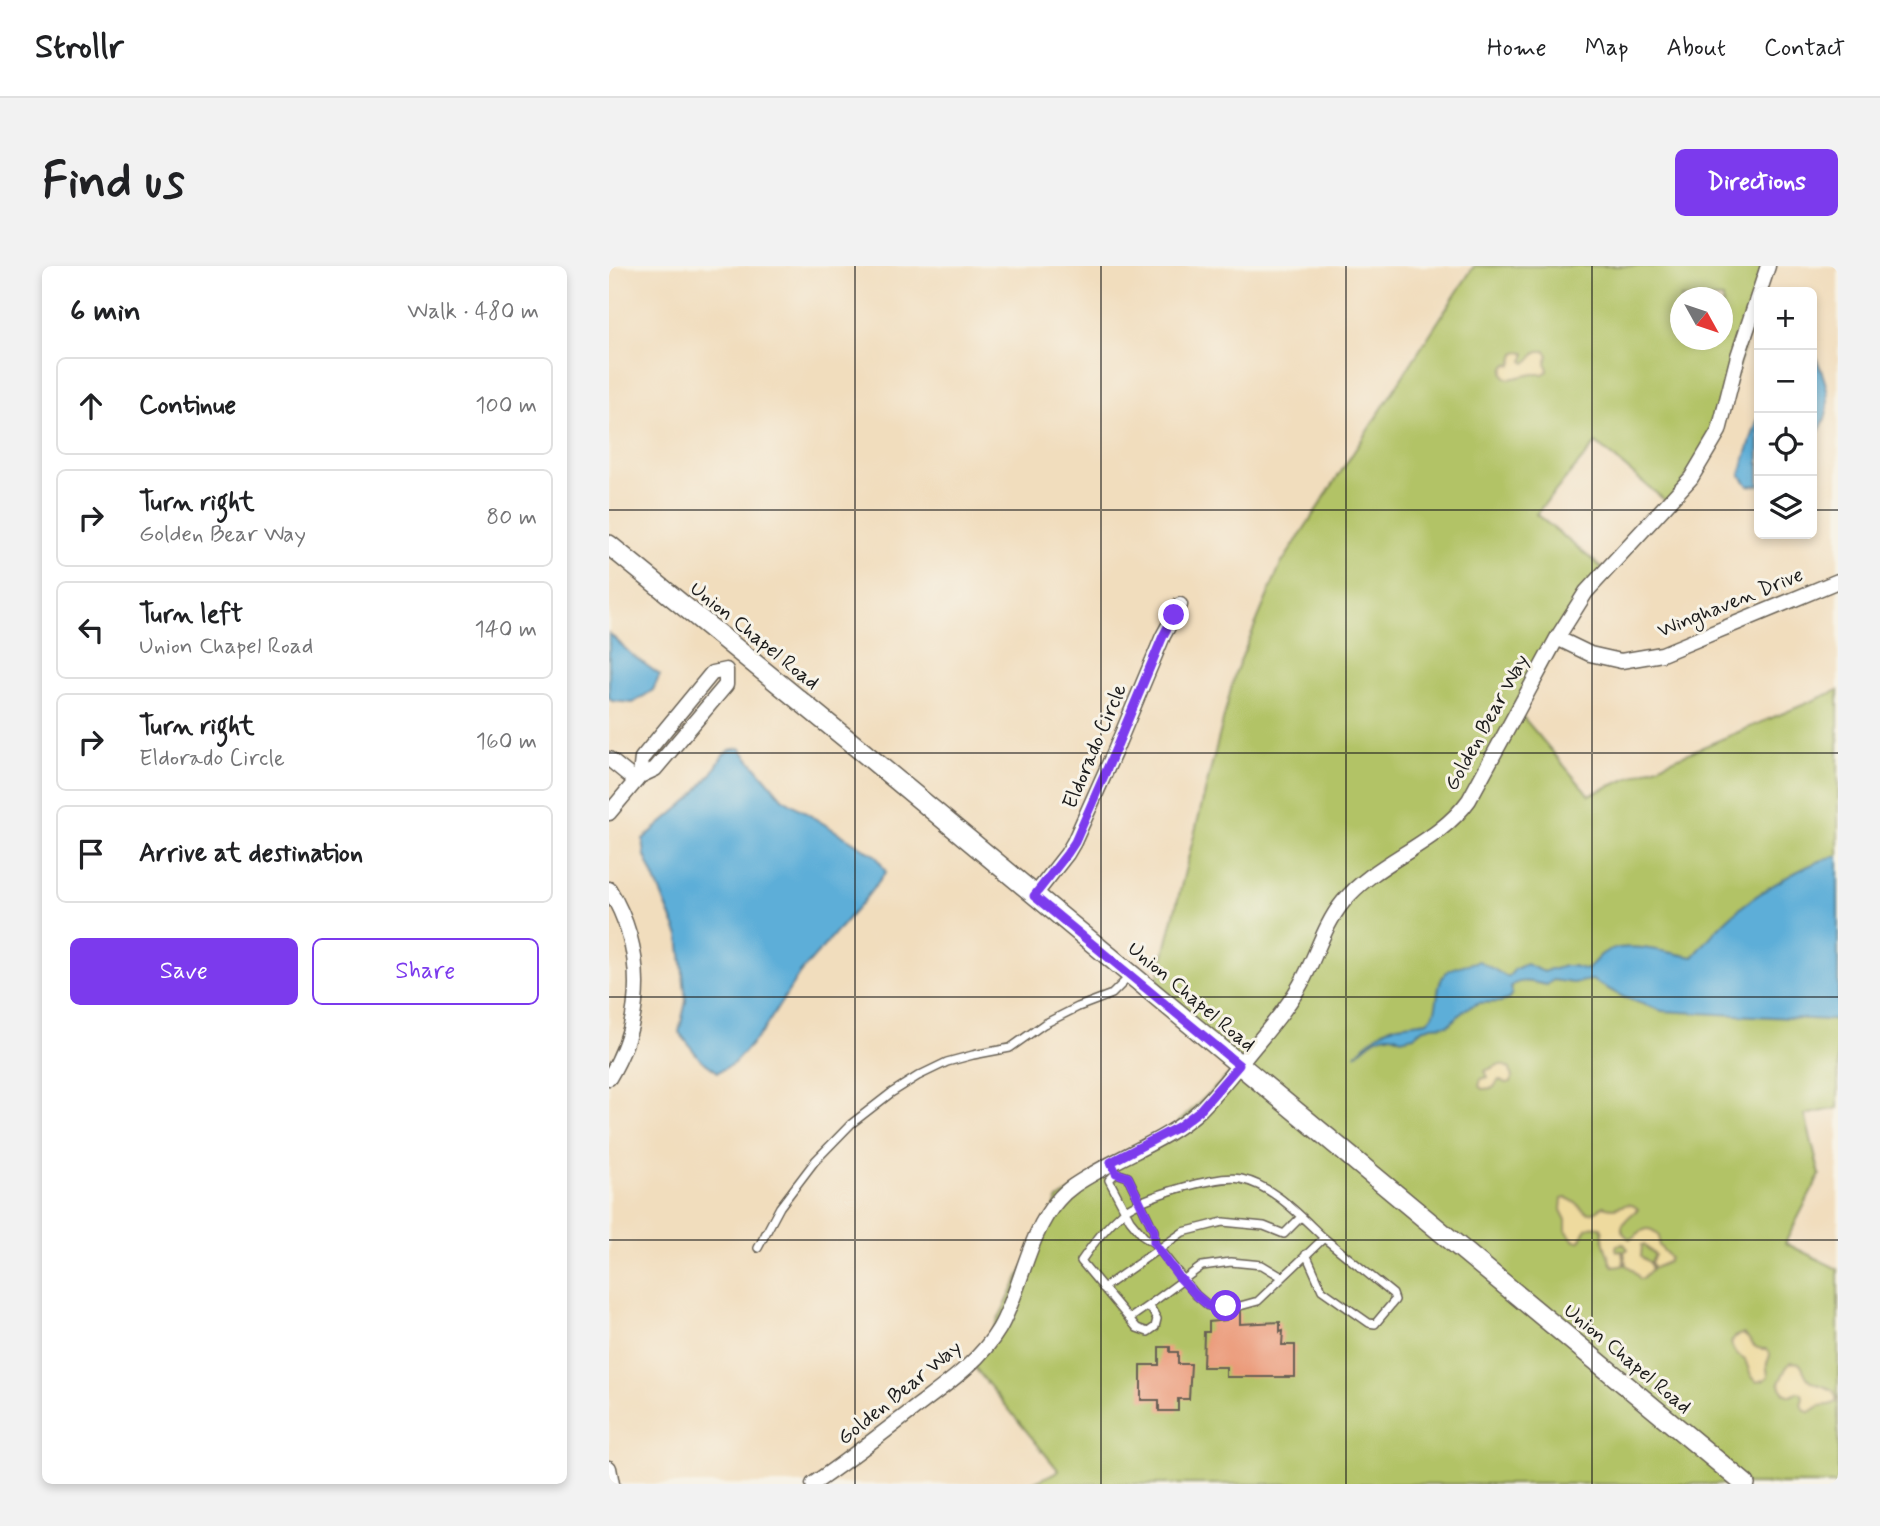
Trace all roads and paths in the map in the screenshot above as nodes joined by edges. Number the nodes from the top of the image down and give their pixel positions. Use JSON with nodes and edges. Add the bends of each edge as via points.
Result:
{"nodes":[{"id":1,"x":1767,"y":266,"type":"edge"},
{"id":2,"x":609,"y":545,"type":"edge"},
{"id":3,"x":1838,"y":581,"type":"edge"},
{"id":4,"x":1181,"y":605,"type":"dead end"},
{"id":5,"x":1557,"y":638,"type":"junction"},
{"id":6,"x":741,"y":653,"type":"junction"},
{"id":7,"x":609,"y":759,"type":"edge"},
{"id":8,"x":638,"y":778,"type":"junction"},
{"id":9,"x":609,"y":813,"type":"edge"},
{"id":10,"x":609,"y":888,"type":"edge"},
{"id":11,"x":1034,"y":896,"type":"junction"},
{"id":12,"x":1131,"y":975,"type":"junction"},
{"id":13,"x":1239,"y":1065,"type":"junction"},
{"id":14,"x":609,"y":1078,"type":"edge"},
{"id":15,"x":1113,"y":1168,"type":"junction"},
{"id":16,"x":1139,"y":1202,"type":"junction"},
{"id":17,"x":1125,"y":1210,"type":"junction"},
{"id":18,"x":1301,"y":1217,"type":"junction"},
{"id":19,"x":1324,"y":1238,"type":"junction"},
{"id":20,"x":1156,"y":1246,"type":"junction"},
{"id":21,"x":758,"y":1248,"type":"dead end"},
{"id":22,"x":1306,"y":1254,"type":"junction"},
{"id":23,"x":1282,"y":1277,"type":"junction"},
{"id":24,"x":1182,"y":1279,"type":"junction"},
{"id":25,"x":1103,"y":1289,"type":"junction"},
{"id":26,"x":1149,"y":1305,"type":"junction"},
{"id":27,"x":1226,"y":1306,"type":"dead end"},
{"id":28,"x":1240,"y":1306,"type":"dead end"},
{"id":29,"x":1129,"y":1319,"type":"junction"},
{"id":30,"x":609,"y":1468,"type":"edge"},
{"id":31,"x":612,"y":1484,"type":"edge"},
{"id":32,"x":813,"y":1484,"type":"edge"},
{"id":33,"x":1745,"y":1484,"type":"edge"}],
"edges":[{"from":1,"to":5,"type":"street","name":"Golden Bear Way","via":[[1719,431],[1691,478],[1586,592]]},
{"from":2,"to":6,"type":"main road","name":"Union Chapel Road"},
{"from":3,"to":5,"type":"street","name":"Winghaven Drive","via":[[1662,654],[1621,661],[1590,654]]},
{"from":4,"to":11,"type":"street","name":"Eldorado Circle","via":[[1163,636],[1075,842]]},
{"from":5,"to":13,"type":"street","name":"Golden Bear Way","via":[[1462,810],[1342,903],[1292,999]]},
{"from":6,"to":8,"type":"street","via":[[726,670],[726,685],[655,769]]},
{"from":6,"to":11,"type":"main road","name":"Union Chapel Road"},
{"from":7,"to":8,"type":"street"},
{"from":8,"to":9,"type":"street"},
{"from":10,"to":14,"type":"street","via":[[632,940],[637,969],[632,1023]]},
{"from":11,"to":12,"type":"main road","name":"Union Chapel Road"},
{"from":12,"to":13,"type":"main road","name":"Union Chapel Road"},
{"from":12,"to":21,"type":"lane","via":[[1112,994],[1044,1024],[1010,1048],[947,1062],[891,1093],[851,1124],[815,1161]]},
{"from":13,"to":15,"type":"street","name":"Golden Bear Way","via":[[1199,1111]]},
{"from":13,"to":33,"type":"main road","name":"Union Chapel Road"},
{"from":15,"to":16,"type":"lane","via":[[1128,1177]]},
{"from":15,"to":17,"type":"lane","via":[[1109,1180]]},
{"from":15,"to":32,"type":"street","name":"Golden Bear Way","via":[[1073,1186],[1047,1213],[1001,1325],[981,1354]]},
{"from":16,"to":17,"type":"lane"},
{"from":16,"to":18,"type":"lane","via":[[1200,1182],[1239,1178],[1264,1187]]},
{"from":16,"to":20,"type":"lane","via":[[1154,1231]]},
{"from":17,"to":20,"type":"lane"},
{"from":17,"to":25,"type":"lane","via":[[1081,1261]]},
{"from":18,"to":19,"type":"lane"},
{"from":18,"to":20,"type":"lane","via":[[1284,1234],[1264,1226],[1223,1222],[1183,1232]]},
{"from":19,"to":22,"type":"lane"},
{"from":19,"to":22,"type":"lane","via":[[1393,1294],[1395,1300],[1375,1324],[1322,1290]]},
{"from":20,"to":24,"type":"lane"},
{"from":20,"to":25,"type":"lane"},
{"from":22,"to":23,"type":"lane"},
{"from":23,"to":24,"type":"lane","via":[[1262,1265],[1231,1262],[1202,1266]]},
{"from":23,"to":28,"type":"lane","via":[[1258,1301]]},
{"from":24,"to":26,"type":"lane"},
{"from":24,"to":27,"type":"lane","via":[[1209,1306]]},
{"from":25,"to":29,"type":"lane"},
{"from":26,"to":29,"type":"lane"},
{"from":26,"to":29,"type":"lane","via":[[1157,1319],[1148,1332]]},
{"from":30,"to":31,"type":"street"}]}
